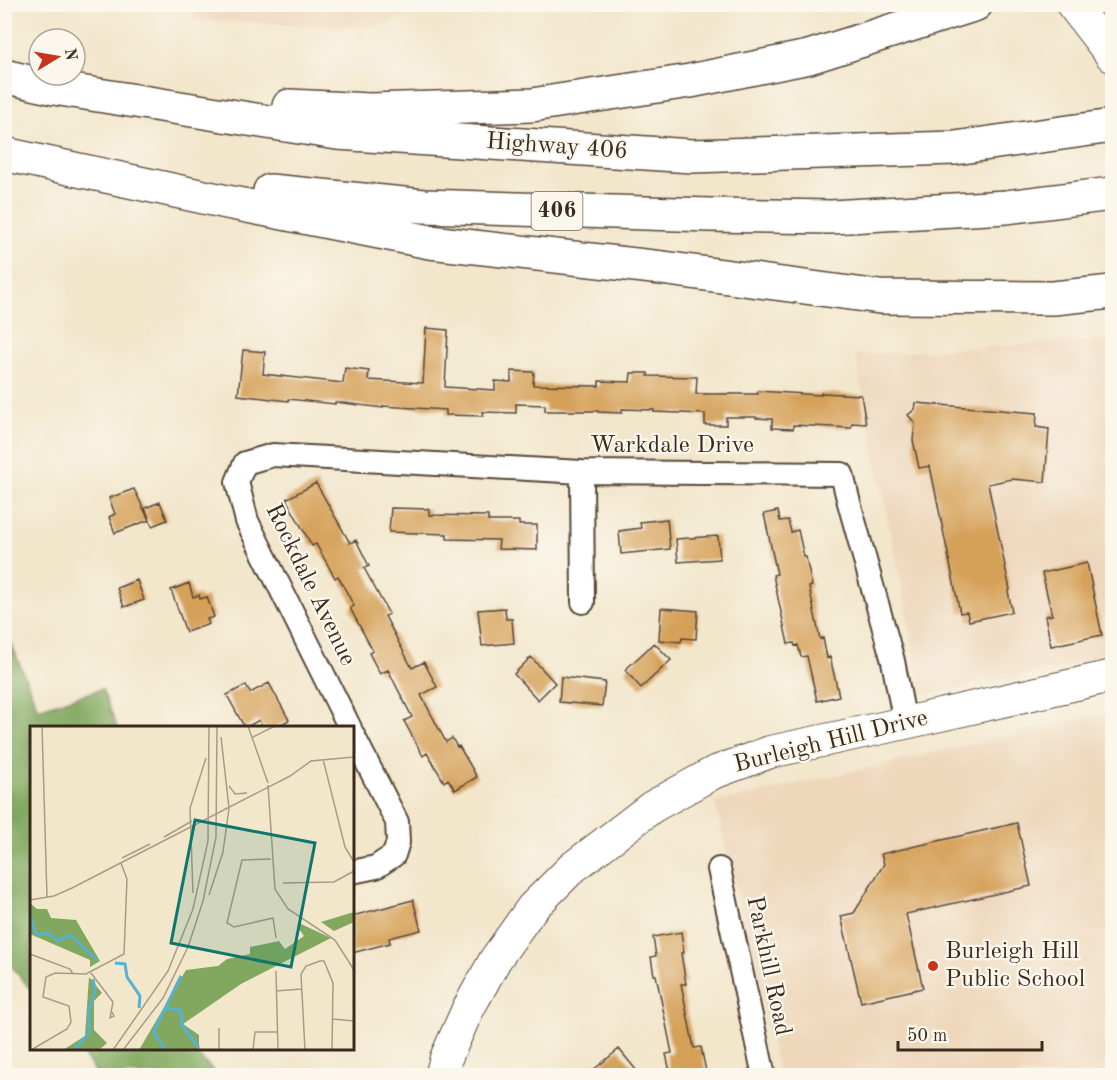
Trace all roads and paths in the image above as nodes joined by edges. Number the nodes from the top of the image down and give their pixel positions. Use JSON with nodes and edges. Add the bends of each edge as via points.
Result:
{"nodes":[{"id":1,"x":1072,"y":4,"type":"edge"},
{"id":2,"x":961,"y":8,"type":"edge"},
{"id":3,"x":1113,"y":56,"type":"edge"},
{"id":4,"x":4,"y":76,"type":"edge"},
{"id":5,"x":54,"y":88,"type":"junction"},
{"id":6,"x":1110,"y":126,"type":"edge"},
{"id":7,"x":4,"y":154,"type":"edge"},
{"id":8,"x":1113,"y":194,"type":"edge"},
{"id":9,"x":1113,"y":292,"type":"edge"},
{"id":10,"x":245,"y":463,"type":"joint"},
{"id":11,"x":582,"y":472,"type":"junction"},
{"id":12,"x":583,"y":602,"type":"dead end"},
{"id":13,"x":1113,"y":676,"type":"edge"},
{"id":14,"x":905,"y":723,"type":"junction"},
{"id":15,"x":349,"y":726,"type":"edge"},
{"id":16,"x":354,"y":737,"type":"edge"},
{"id":17,"x":719,"y":869,"type":"dead end"},
{"id":18,"x":354,"y":872,"type":"edge"},
{"id":19,"x":441,"y":1076,"type":"edge"},
{"id":20,"x":764,"y":1076,"type":"edge"}],
"edges":[{"from":1,"to":3,"type":"main road"},
{"from":2,"to":5,"type":"highway","via":[[809,57],[690,81],[532,105],[370,110]]},
{"from":4,"to":5,"type":"highway","name":"Highway 406"},
{"from":5,"to":6,"type":"highway","name":"Highway 406","via":[[337,133],[692,156],[956,148]]},
{"from":7,"to":8,"type":"highway","number":"406","via":[[204,185],[424,206],[572,212],[831,217],[1006,207]]},
{"from":7,"to":9,"type":"highway","via":[[430,242],[880,297],[1053,298]]},
{"from":10,"to":11,"type":"street","name":"Warkdale Drive","via":[[273,455]]},
{"from":10,"to":15,"type":"street","name":"Rockdale Avenue","via":[[237,482],[246,521]]},
{"from":11,"to":12,"type":"street"},
{"from":11,"to":14,"type":"street","name":"Warkdale Drive","via":[[842,474],[893,661]]},
{"from":13,"to":14,"type":"main road","name":"Burleigh Hill Drive"},
{"from":14,"to":19,"type":"main road","name":"Burleigh Hill Drive","via":[[770,752],[713,773],[652,807],[572,868],[531,908],[495,960],[467,1011]]},
{"from":16,"to":18,"type":"street","via":[[397,822],[398,842],[394,855],[376,867]]},
{"from":17,"to":20,"type":"street","name":"Parkhill Road"}]}
